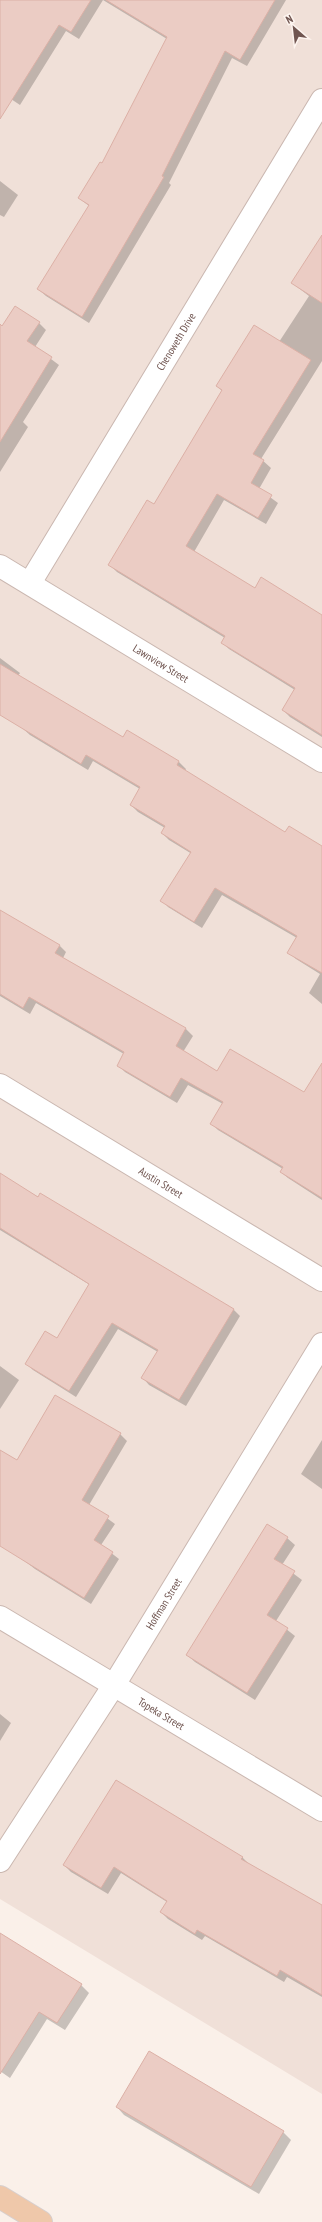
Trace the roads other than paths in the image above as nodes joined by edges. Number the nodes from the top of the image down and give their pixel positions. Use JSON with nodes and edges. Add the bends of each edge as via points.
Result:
{"nodes":[{"id":1,"x":322,"y":100,"type":"edge"},
{"id":2,"x":0,"y":566,"type":"edge"},
{"id":3,"x":30,"y":583,"type":"junction"},
{"id":4,"x":322,"y":762,"type":"edge"},
{"id":5,"x":0,"y":1085,"type":"edge"},
{"id":6,"x":322,"y":1280,"type":"edge"},
{"id":7,"x":322,"y":1344,"type":"edge"},
{"id":8,"x":0,"y":1617,"type":"edge"},
{"id":9,"x":114,"y":1684,"type":"junction"},
{"id":10,"x":322,"y":1810,"type":"edge"},
{"id":11,"x":0,"y":1861,"type":"edge"},
{"id":12,"x":0,"y":2197,"type":"edge"},
{"id":13,"x":19,"y":2217,"type":"edge"},
{"id":14,"x":41,"y":2222,"type":"edge"}],
"edges":[{"from":1,"to":3,"type":"street","name":"Chenoweth Drive"},
{"from":2,"to":3,"type":"street","name":"Lawnview Street"},
{"from":3,"to":4,"type":"street","name":"Lawnview Street"},
{"from":5,"to":6,"type":"street","name":"Austin Street"},
{"from":7,"to":9,"type":"street","name":"Hoffman Street"},
{"from":8,"to":9,"type":"street","name":"Topeka Street"},
{"from":9,"to":10,"type":"street","name":"Topeka Street"},
{"from":9,"to":11,"type":"street","name":"Hoffman Street"},
{"from":12,"to":13,"type":"main road"},
{"from":13,"to":14,"type":"main road"}]}
